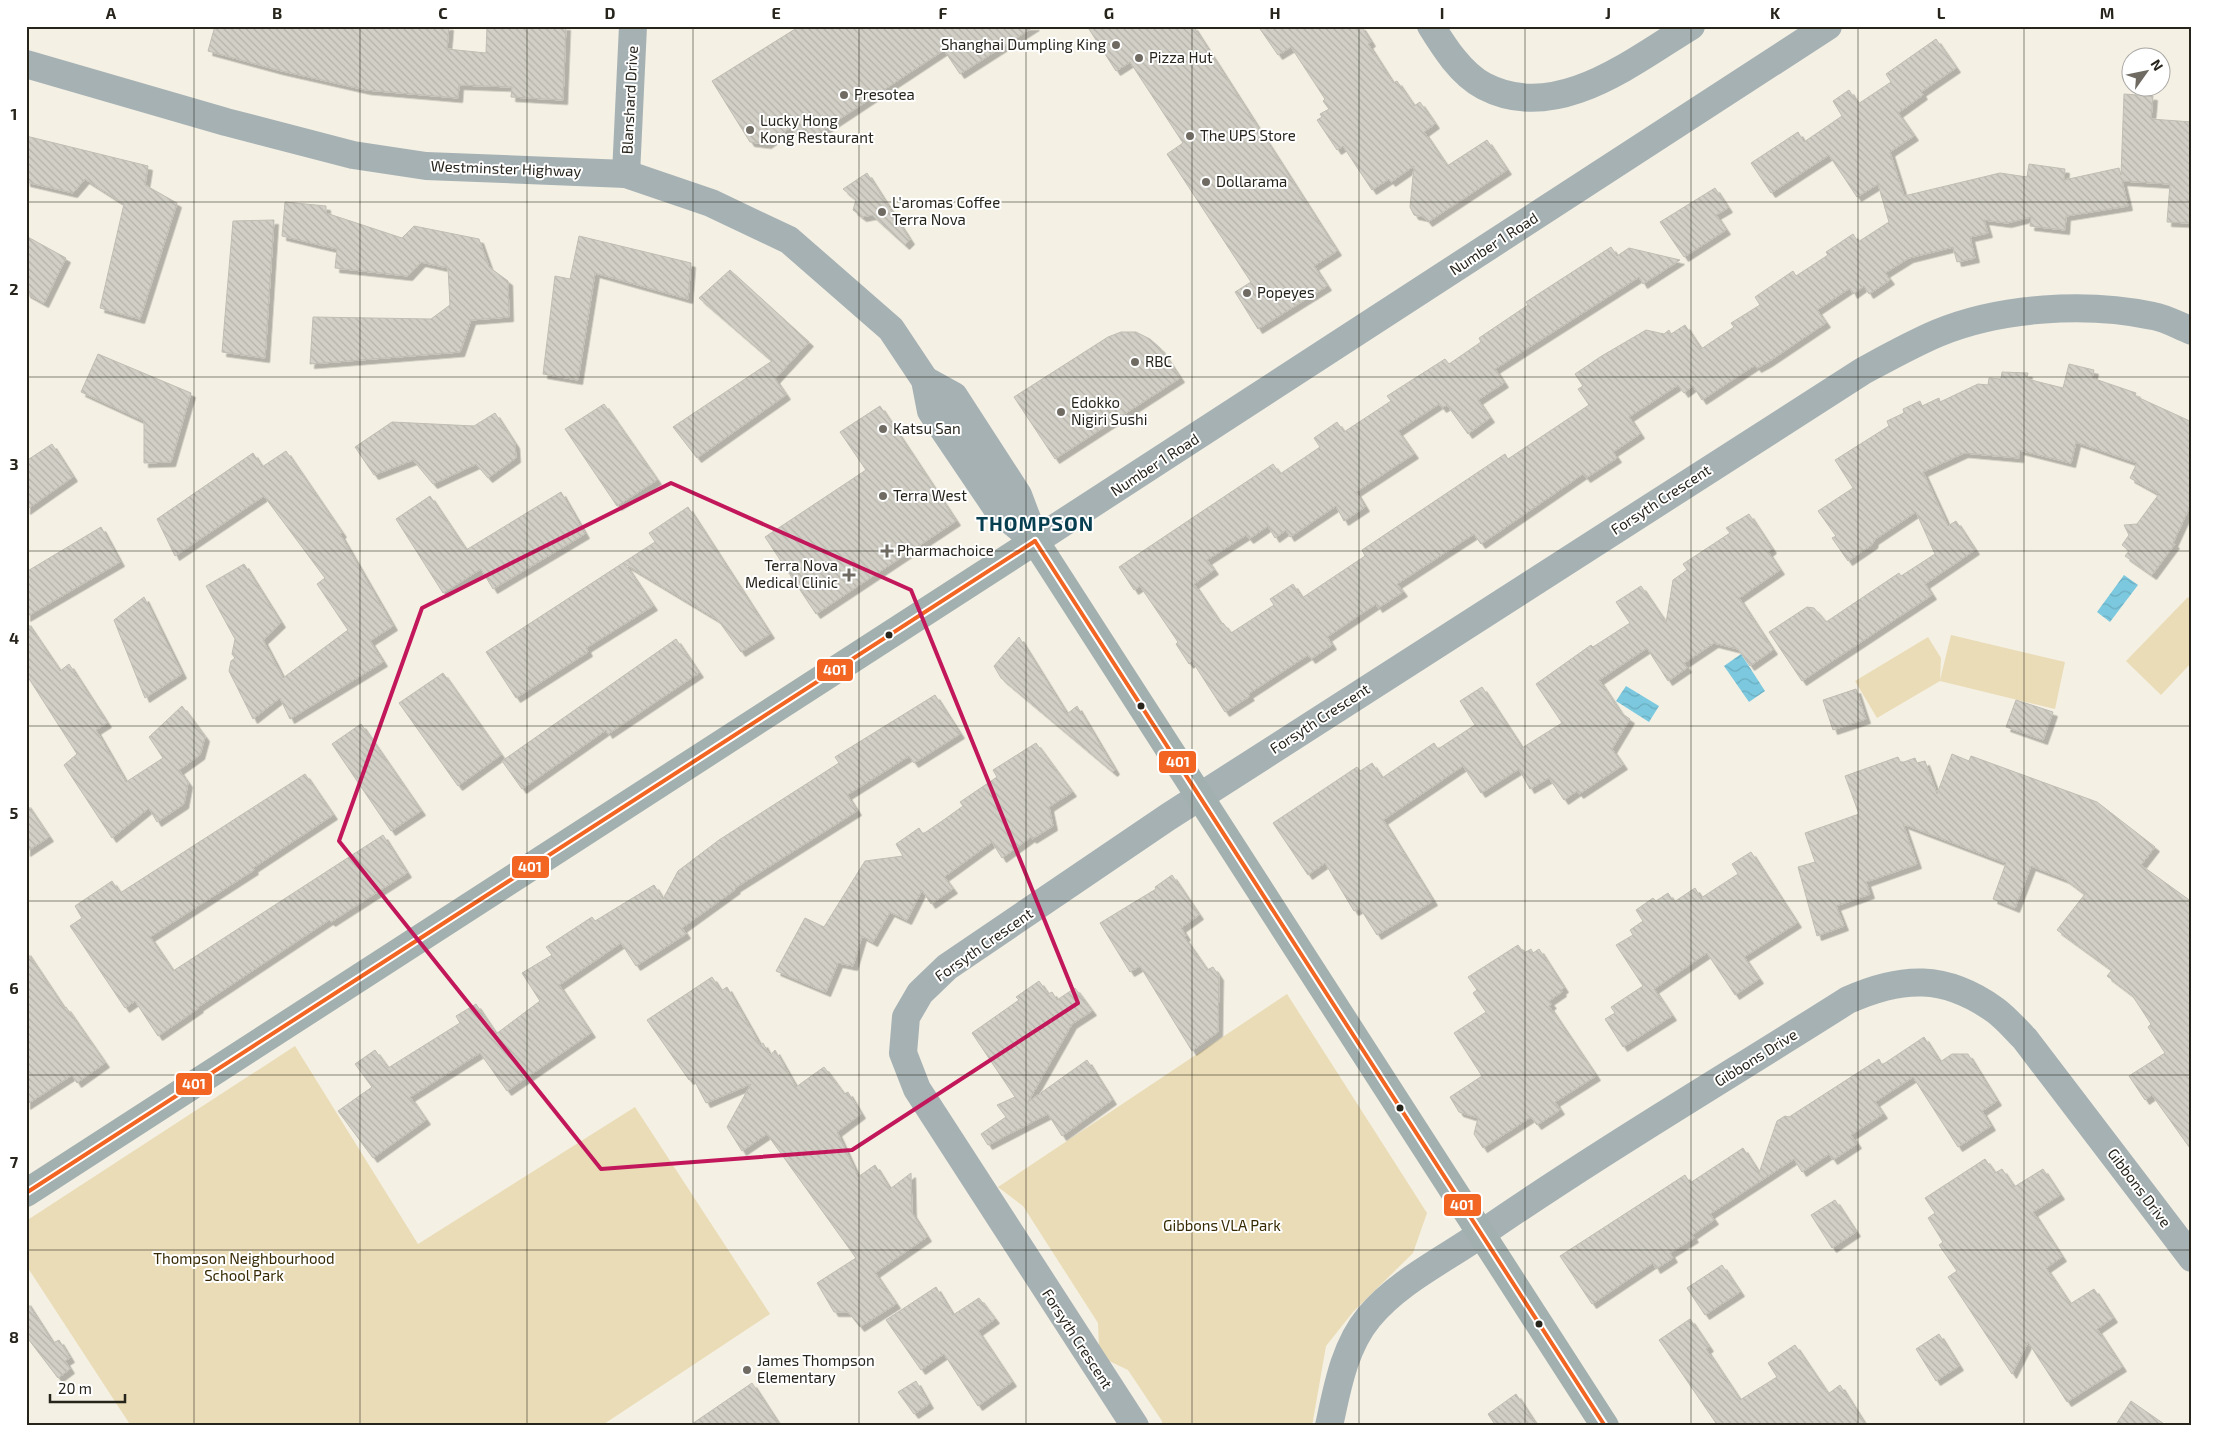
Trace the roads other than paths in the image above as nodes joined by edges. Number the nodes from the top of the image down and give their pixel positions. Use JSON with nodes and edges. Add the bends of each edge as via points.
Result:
{"nodes":[{"id":1,"x":633,"y":26,"type":"edge"},
{"id":2,"x":1431,"y":26,"type":"edge"},
{"id":3,"x":1691,"y":26,"type":"edge"},
{"id":4,"x":1828,"y":26,"type":"edge"},
{"id":5,"x":26,"y":64,"type":"edge"},
{"id":6,"x":626,"y":174,"type":"junction"},
{"id":7,"x":2192,"y":331,"type":"edge"},
{"id":8,"x":1035,"y":541,"type":"junction"},
{"id":9,"x":1198,"y":798,"type":"junction"},
{"id":10,"x":26,"y":1193,"type":"edge"},
{"id":11,"x":1480,"y":1235,"type":"junction"},
{"id":12,"x":2192,"y":1258,"type":"edge"},
{"id":13,"x":1135,"y":1426,"type":"edge"},
{"id":14,"x":1329,"y":1426,"type":"edge"},
{"id":15,"x":1605,"y":1426,"type":"edge"}],
"edges":[{"from":1,"to":6,"type":"street","name":"Blanshard Drive"},
{"from":2,"to":3,"type":"street","via":[[1458,64],[1483,86],[1518,97],[1558,96],[1606,78]]},
{"from":4,"to":8,"type":"street","name":"Number 1 Road"},
{"from":5,"to":6,"type":"street","name":"Westminster Highway","via":[[354,155],[426,166]]},
{"from":6,"to":8,"type":"street","name":"Westminster Highway","via":[[711,203],[790,240],[891,330],[925,380],[931,410],[998,510]]},
{"from":7,"to":9,"type":"street","name":"Forsyth Crescent","via":[[2154,316],[2094,309],[2032,310],[1980,320],[1938,333],[1862,371]]},
{"from":8,"to":9,"type":"main road","name":"Westminster Highway"},
{"from":8,"to":10,"type":"main road","name":"Number 1 Road"},
{"from":9,"to":11,"type":"main road","name":"Westminster Highway"},
{"from":9,"to":13,"type":"street","name":"Forsyth Crescent","via":[[947,967],[920,993],[906,1017],[903,1053],[917,1089]]},
{"from":11,"to":12,"type":"street","name":"Gibbons Drive","via":[[1848,1000],[1876,987],[1912,981],[1970,994],[1997,1011],[2025,1039]]},
{"from":11,"to":14,"type":"street","name":"Gibbons Drive","via":[[1391,1294],[1369,1317],[1346,1359]]},
{"from":11,"to":15,"type":"main road","name":"Westminster Highway"}]}
